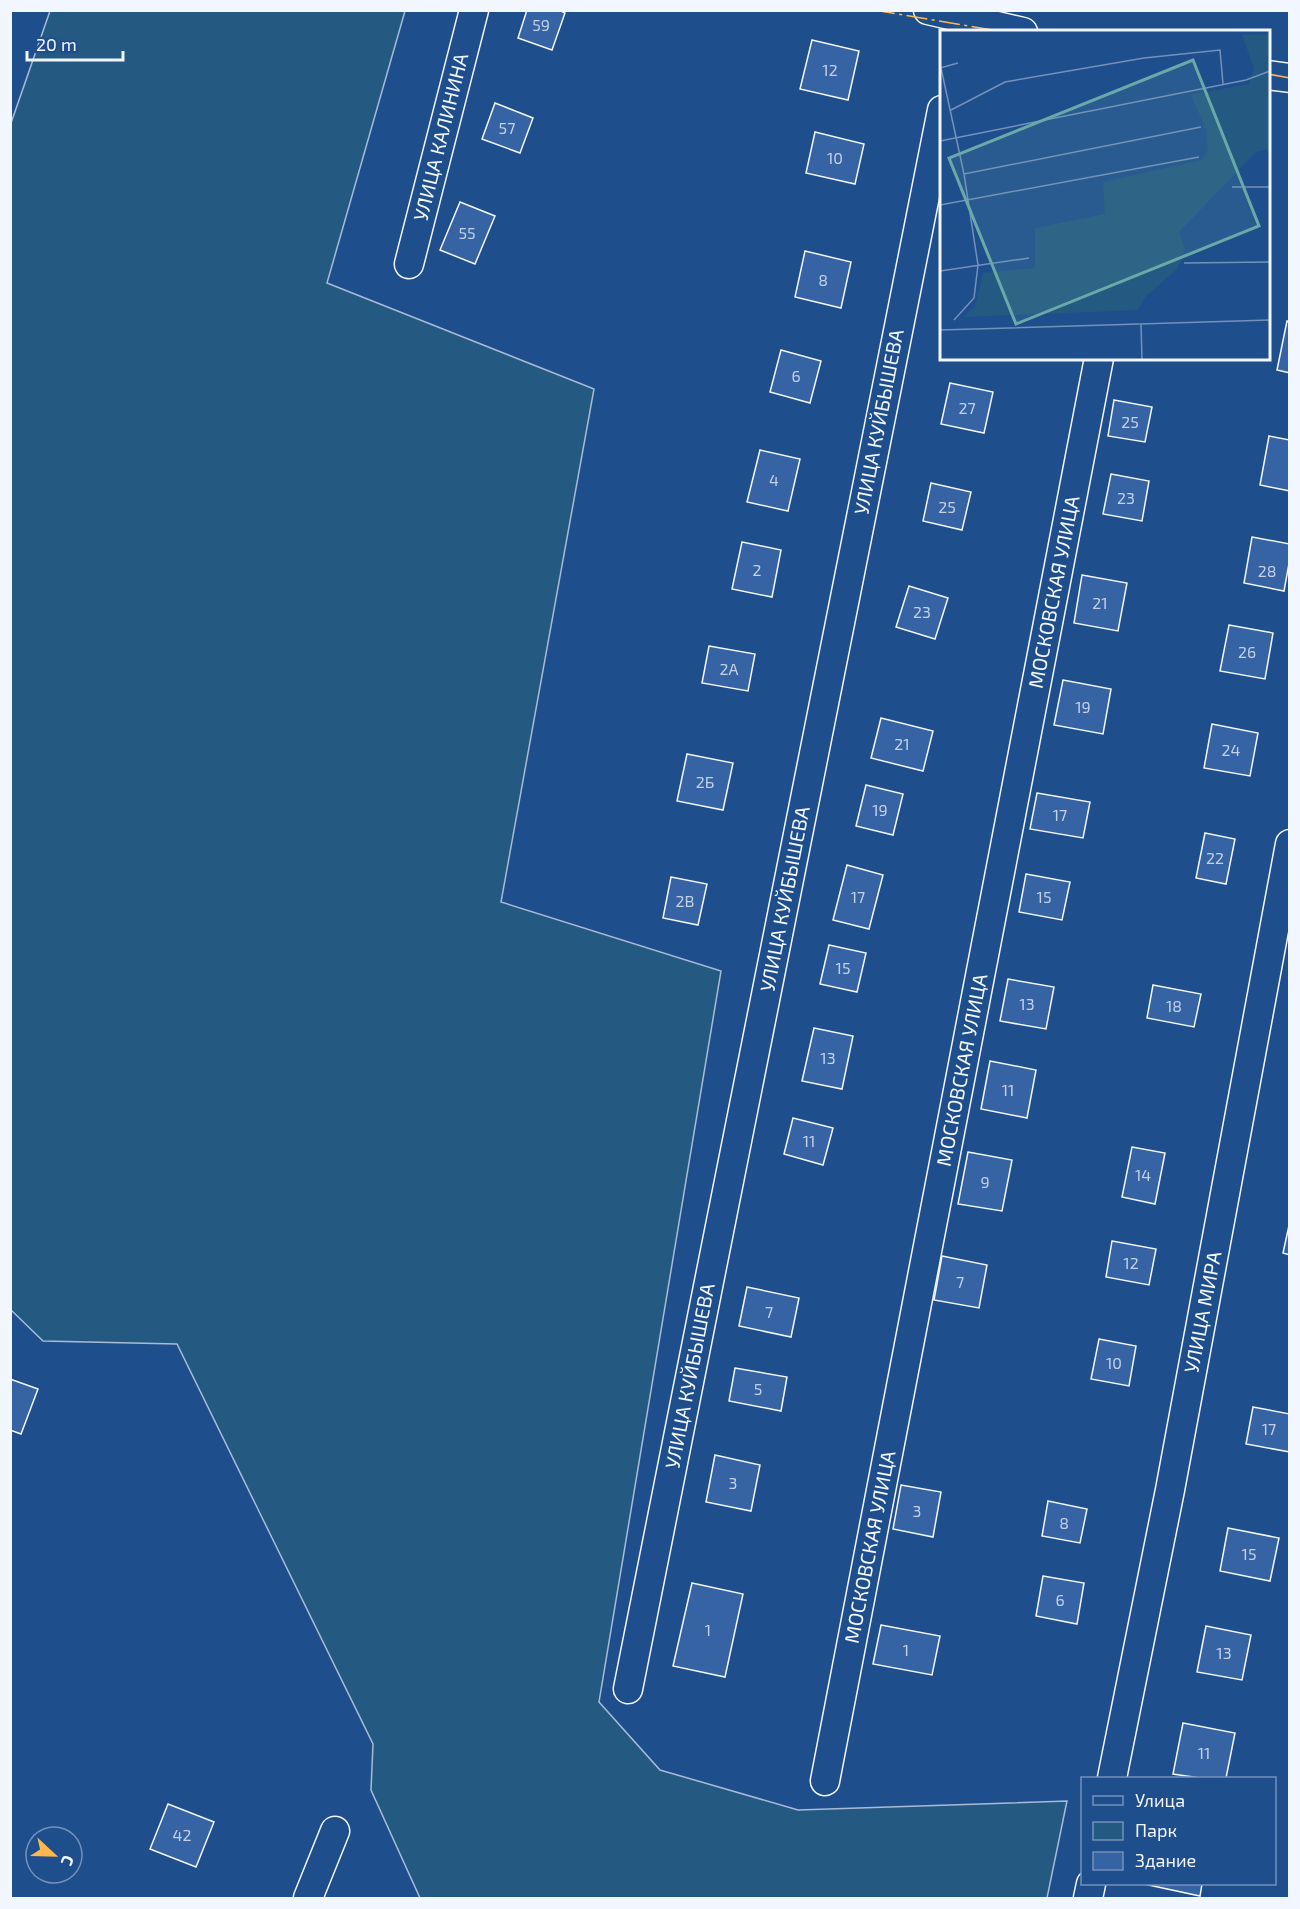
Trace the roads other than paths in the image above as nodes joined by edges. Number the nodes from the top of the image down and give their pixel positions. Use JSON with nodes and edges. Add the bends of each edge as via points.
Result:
{"nodes":[{"id":1,"x":474,"y":10,"type":"edge"},
{"id":2,"x":928,"y":10,"type":"edge"},
{"id":3,"x":959,"y":20,"type":"edge"},
{"id":4,"x":1012,"y":30,"type":"edge"},
{"id":5,"x":1270,"y":75,"type":"edge"},
{"id":6,"x":1290,"y":78,"type":"edge"},
{"id":7,"x":940,"y":120,"type":"edge"},
{"id":8,"x":409,"y":264,"type":"dead end"},
{"id":9,"x":1099,"y":360,"type":"edge"},
{"id":10,"x":1290,"y":844,"type":"edge"},
{"id":11,"x":628,"y":1689,"type":"dead end"},
{"id":12,"x":1112,"y":1777,"type":"edge"},
{"id":13,"x":825,"y":1781,"type":"dead end"},
{"id":14,"x":335,"y":1831,"type":"dead end"},
{"id":15,"x":308,"y":1899,"type":"edge"}],
"edges":[{"from":1,"to":8,"type":"street","name":"УЛИЦА КАЛИНИНА"},
{"from":2,"to":3,"type":"street"},
{"from":3,"to":4,"type":"street"},
{"from":5,"to":6,"type":"street"},
{"from":7,"to":11,"type":"street","name":"УЛИЦА КУЙБЫШЕВА"},
{"from":9,"to":13,"type":"street","name":"МОСКОВСКАЯ УЛИЦА"},
{"from":10,"to":12,"type":"street","name":"УЛИЦА МИРА"},
{"from":14,"to":15,"type":"street"}]}
